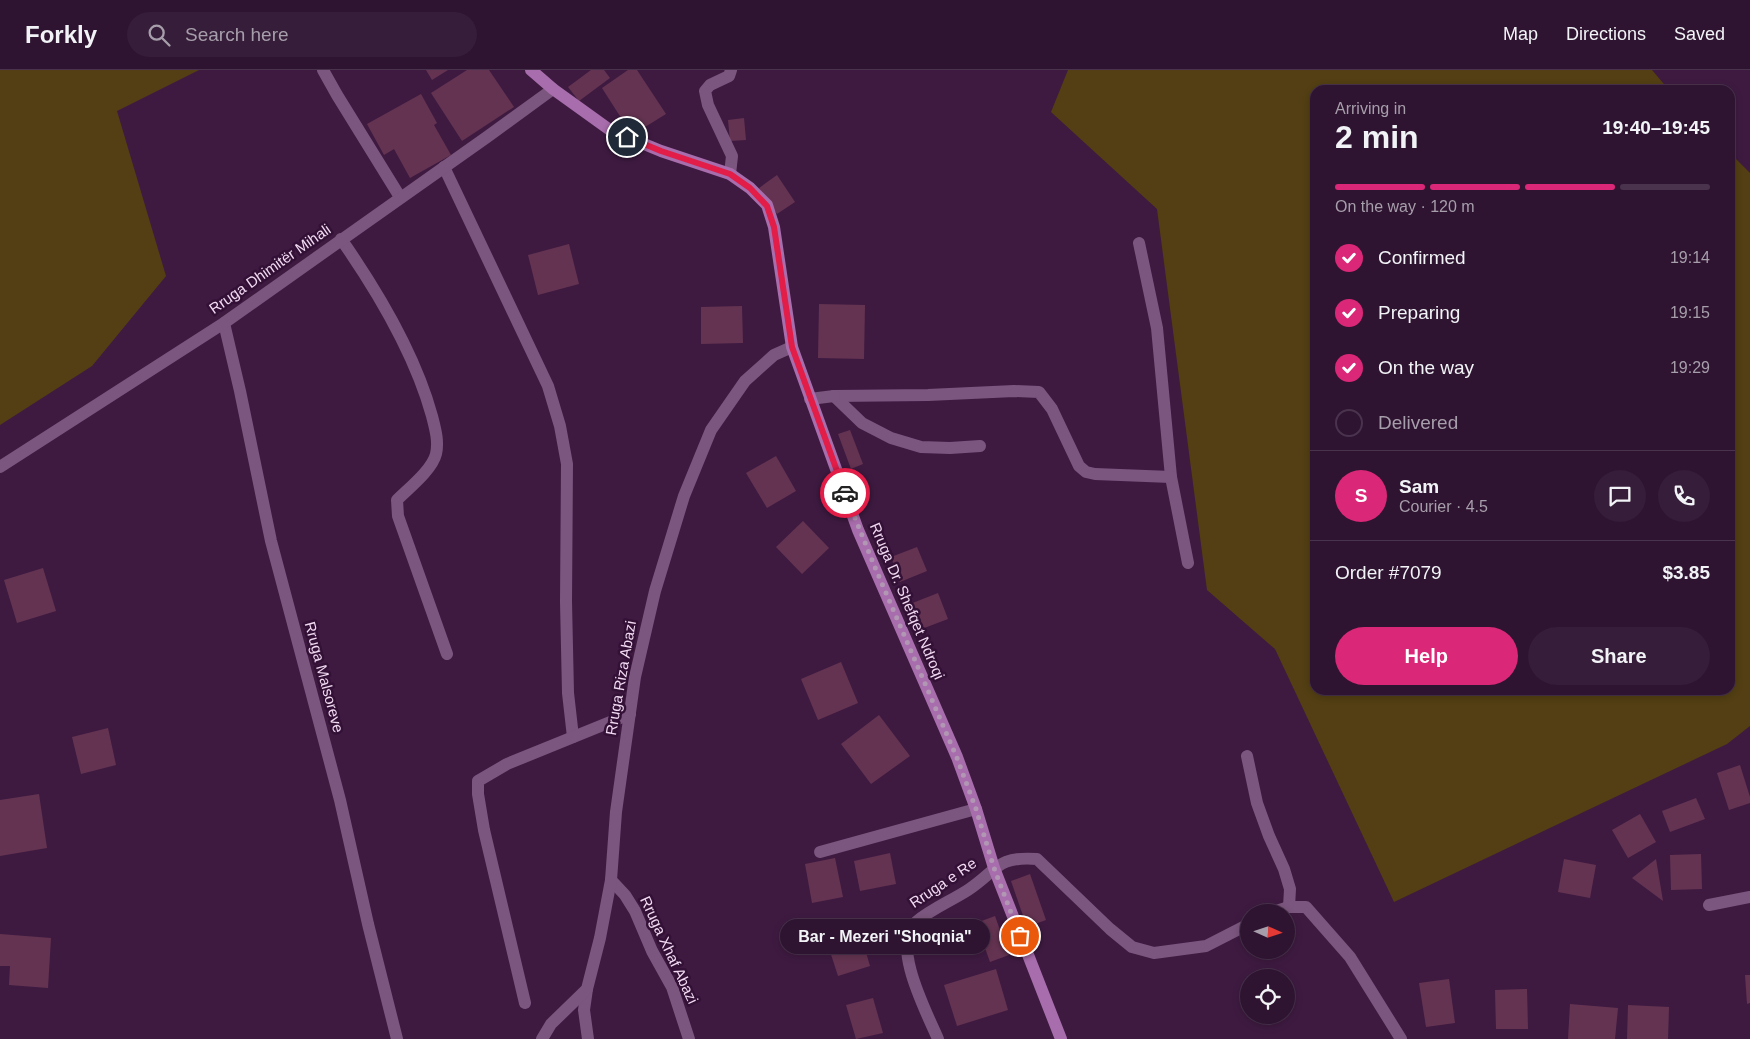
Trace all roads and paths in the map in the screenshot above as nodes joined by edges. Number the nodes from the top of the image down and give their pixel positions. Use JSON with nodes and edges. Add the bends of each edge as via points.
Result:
{"nodes":[{"id":1,"x":323,"y":70,"type":"edge"},
{"id":2,"x":531,"y":70,"type":"edge"},
{"id":3,"x":731,"y":70,"type":"edge"},
{"id":4,"x":553,"y":89,"type":"junction"},
{"id":5,"x":444,"y":167,"type":"junction"},
{"id":6,"x":730,"y":174,"type":"junction"},
{"id":7,"x":400,"y":198,"type":"junction"},
{"id":8,"x":341,"y":239,"type":"junction"},
{"id":9,"x":1140,"y":243,"type":"dead end"},
{"id":10,"x":224,"y":323,"type":"junction"},
{"id":11,"x":792,"y":347,"type":"junction"},
{"id":12,"x":834,"y":396,"type":"junction"},
{"id":13,"x":810,"y":399,"type":"junction"},
{"id":14,"x":980,"y":446,"type":"dead end"},
{"id":15,"x":0,"y":467,"type":"edge"},
{"id":16,"x":1172,"y":477,"type":"junction"},
{"id":17,"x":1188,"y":563,"type":"dead end"},
{"id":18,"x":447,"y":654,"type":"dead end"},
{"id":19,"x":630,"y":714,"type":"junction"},
{"id":20,"x":573,"y":737,"type":"junction"},
{"id":21,"x":1247,"y":756,"type":"dead end"},
{"id":22,"x":976,"y":809,"type":"junction"},
{"id":23,"x":820,"y":852,"type":"dead end"},
{"id":24,"x":994,"y":868,"type":"junction"},
{"id":25,"x":611,"y":880,"type":"junction"},
{"id":26,"x":1750,"y":897,"type":"edge"},
{"id":27,"x":1289,"y":904,"type":"edge"},
{"id":28,"x":1709,"y":905,"type":"dead end"},
{"id":29,"x":1295,"y":907,"type":"edge"},
{"id":30,"x":1240,"y":929,"type":"edge"},
{"id":31,"x":587,"y":989,"type":"junction"},
{"id":32,"x":525,"y":1003,"type":"dead end"},
{"id":33,"x":397,"y":1039,"type":"edge"},
{"id":34,"x":542,"y":1039,"type":"edge"},
{"id":35,"x":588,"y":1039,"type":"edge"},
{"id":36,"x":690,"y":1039,"type":"edge"},
{"id":37,"x":938,"y":1039,"type":"edge"},
{"id":38,"x":1061,"y":1039,"type":"edge"},
{"id":39,"x":1401,"y":1039,"type":"edge"}],
"edges":[{"from":1,"to":7,"type":"street"},
{"from":2,"to":4,"type":"main road","name":"Rruga Dr. Shefqet Ndroqi"},
{"from":3,"to":6,"type":"street","via":[[729,76],[705,91],[708,105],[732,156]]},
{"from":4,"to":5,"type":"street","name":"Rruga Dhimitër Mihali"},
{"from":4,"to":6,"type":"main road","name":"Rruga Dr. Shefqet Ndroqi","via":[[610,130]]},
{"from":5,"to":7,"type":"street","name":"Rruga Dhimitër Mihali"},
{"from":5,"to":20,"type":"street","via":[[548,386],[560,426],[568,464],[566,611],[568,693]]},
{"from":6,"to":11,"type":"main road","name":"Rruga Dr. Shefqet Ndroqi","via":[[767,206],[774,227]]},
{"from":7,"to":8,"type":"street","name":"Rruga Dhimitër Mihali"},
{"from":8,"to":10,"type":"street","name":"Rruga Dhimitër Mihali"},
{"from":8,"to":18,"type":"street","via":[[391,318],[417,375],[437,437],[436,454],[426,473],[397,500],[398,516]]},
{"from":9,"to":16,"type":"street","via":[[1157,328]]},
{"from":10,"to":15,"type":"street","name":"Rruga Dhimitër Mihali"},
{"from":10,"to":33,"type":"street","name":"Rruga Malsoreve","via":[[270,541],[340,800]]},
{"from":11,"to":13,"type":"main road","name":"Rruga Dr. Shefqet Ndroqi"},
{"from":11,"to":19,"type":"street","name":"Rruga Riza Abazi","via":[[774,355],[746,382],[712,430],[684,496],[655,591]]},
{"from":12,"to":13,"type":"street"},
{"from":12,"to":14,"type":"street","via":[[862,424],[891,438],[921,447]]},
{"from":12,"to":16,"type":"street","via":[[1039,392],[1052,409],[1079,466],[1086,472]]},
{"from":13,"to":22,"type":"main road","name":"Rruga Dr. Shefqet Ndroqi","via":[[858,530]]},
{"from":16,"to":17,"type":"street"},
{"from":19,"to":20,"type":"street"},
{"from":19,"to":25,"type":"street","name":"Rruga Riza Abazi","via":[[616,812]]},
{"from":20,"to":32,"type":"street","via":[[507,764],[478,781],[484,830]]},
{"from":21,"to":27,"type":"street","via":[[1257,803],[1290,889]]},
{"from":22,"to":23,"type":"street"},
{"from":22,"to":24,"type":"main road","name":"Rruga Dr. Shefqet Ndroqi"},
{"from":24,"to":30,"type":"street","via":[[1019,858],[1037,859],[1110,930],[1132,947],[1154,953],[1206,946]]},
{"from":24,"to":37,"type":"street","name":"Rruga e Re","via":[[976,884],[915,922],[908,932],[906,946],[912,976]]},
{"from":24,"to":38,"type":"main road","name":"Rruga Dr. Shefqet Ndroqi"},
{"from":25,"to":31,"type":"street","name":"Rruga Riza Abazi"},
{"from":25,"to":36,"type":"street","name":"Rruga Xhaf Abazi","via":[[625,895],[672,987]]},
{"from":26,"to":28,"type":"street"},
{"from":29,"to":39,"type":"street","via":[[1306,907],[1350,957]]},
{"from":31,"to":34,"type":"street","via":[[551,1024]]},
{"from":31,"to":35,"type":"street","name":"Rruga Riza Abazi","via":[[584,1010]]}]}
